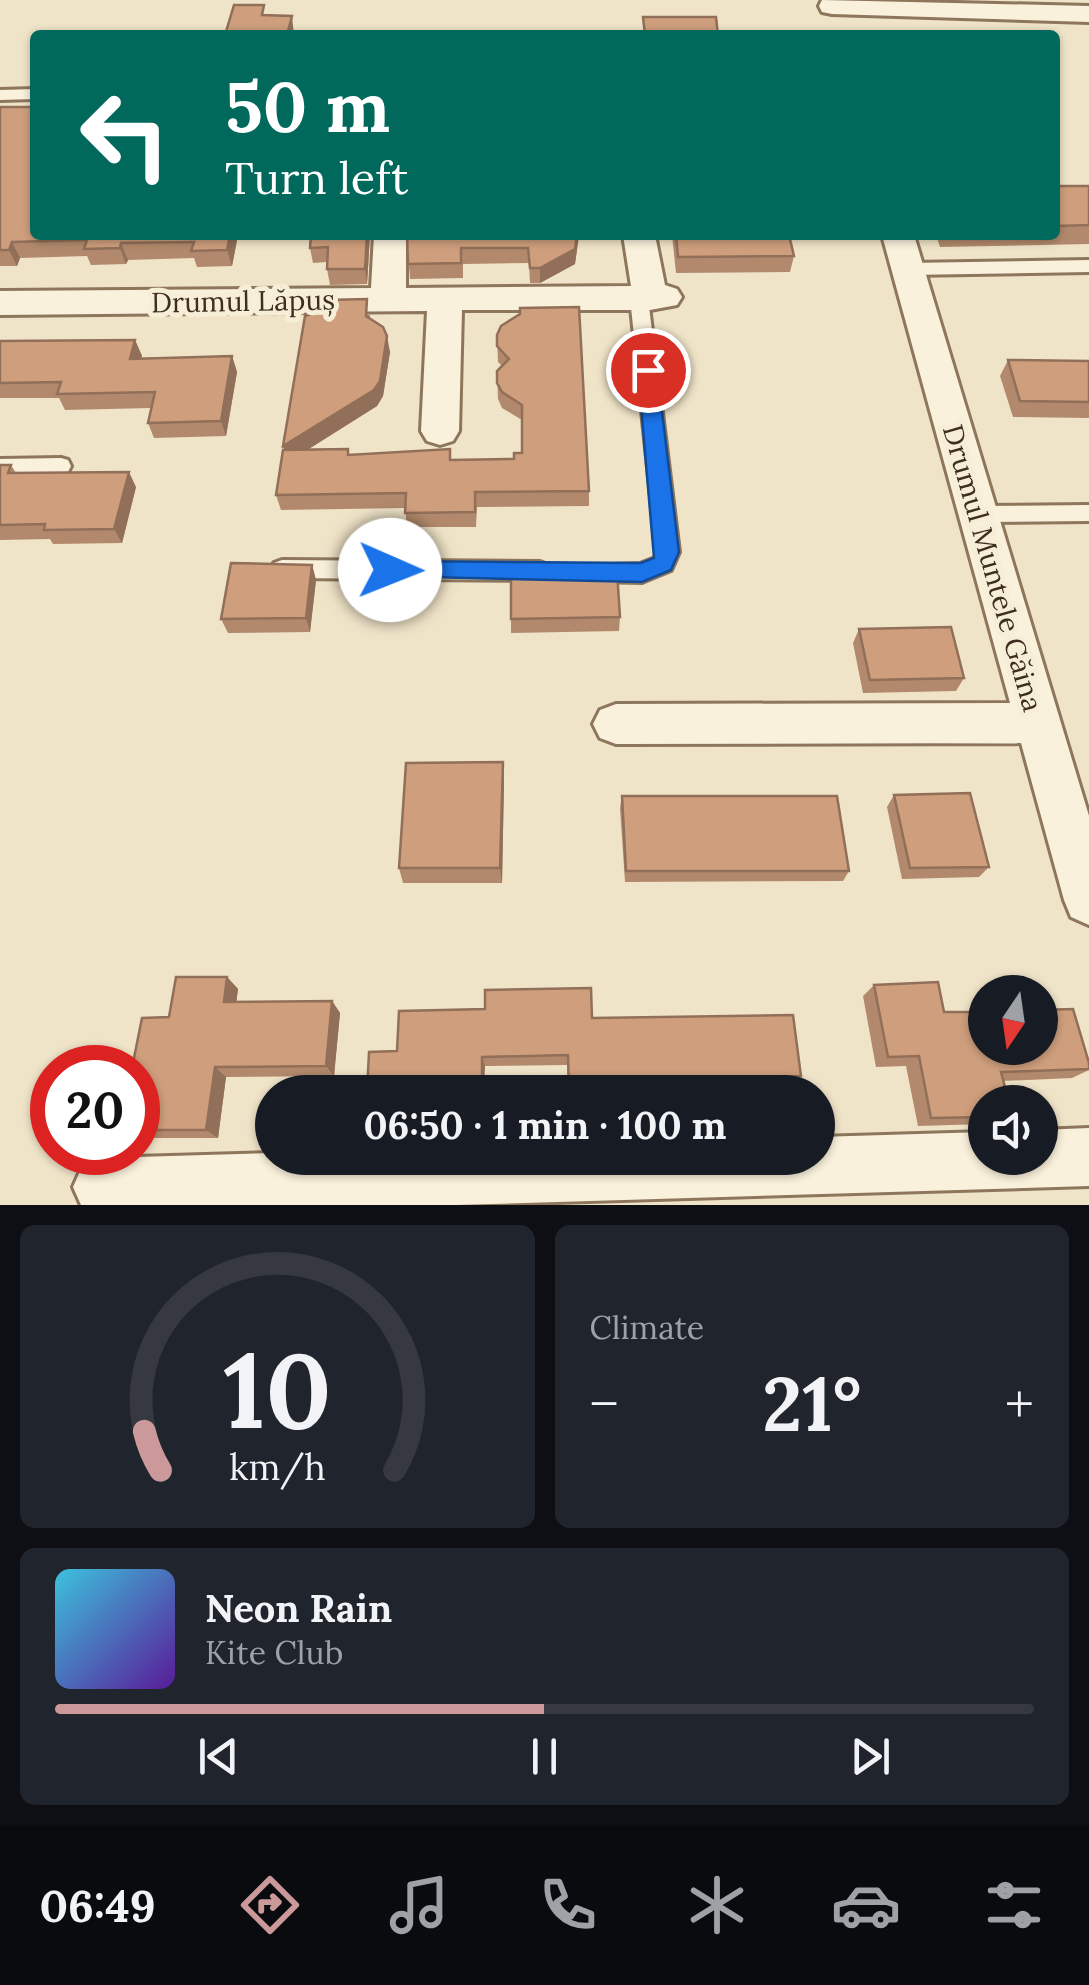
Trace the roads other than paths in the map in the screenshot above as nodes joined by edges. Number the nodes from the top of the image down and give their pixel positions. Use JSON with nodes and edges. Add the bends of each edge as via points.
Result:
{"nodes":[{"id":1,"x":831,"y":3,"type":"edge"},
{"id":2,"x":1089,"y":14,"type":"edge"},
{"id":3,"x":839,"y":30,"type":"edge"},
{"id":4,"x":30,"y":94,"type":"edge"},
{"id":5,"x":0,"y":95,"type":"edge"},
{"id":6,"x":390,"y":240,"type":"edge"},
{"id":7,"x":640,"y":240,"type":"edge"},
{"id":8,"x":903,"y":252,"type":"edge"},
{"id":9,"x":1089,"y":266,"type":"edge"},
{"id":10,"x":652,"y":298,"type":"junction"},
{"id":11,"x":445,"y":299,"type":"junction"},
{"id":12,"x":388,"y":300,"type":"junction"},
{"id":13,"x":0,"y":304,"type":"edge"},
{"id":14,"x":440,"y":431,"type":"dead end"},
{"id":15,"x":61,"y":466,"type":"dead end"},
{"id":16,"x":0,"y":467,"type":"edge"},
{"id":17,"x":1089,"y":513,"type":"edge"},
{"id":18,"x":978,"y":514,"type":"junction"},
{"id":19,"x":281,"y":569,"type":"edge"},
{"id":20,"x":1038,"y":723,"type":"junction"},
{"id":21,"x":616,"y":724,"type":"dead end"},
{"id":22,"x":1089,"y":900,"type":"edge"},
{"id":23,"x":1089,"y":1157,"type":"edge"},
{"id":24,"x":102,"y":1187,"type":"dead end"}],
"edges":[{"from":1,"to":2,"type":"street"},
{"from":1,"to":3,"type":"street"},
{"from":4,"to":5,"type":"lane"},
{"from":6,"to":12,"type":"street"},
{"from":7,"to":10,"type":"street"},
{"from":8,"to":9,"type":"lane"},
{"from":8,"to":18,"type":"street","name":"Drumul Muntele Găina"},
{"from":10,"to":11,"type":"street","name":"Drumul Lăpuș"},
{"from":10,"to":19,"type":"lane","via":[[668,552],[663,564],[642,572]]},
{"from":11,"to":12,"type":"street","name":"Drumul Lăpuș"},
{"from":11,"to":14,"type":"street"},
{"from":12,"to":13,"type":"street","name":"Drumul Lăpuș"},
{"from":15,"to":16,"type":"lane"},
{"from":17,"to":18,"type":"lane"},
{"from":18,"to":20,"type":"street","name":"Drumul Muntele Găina"},
{"from":20,"to":21,"type":"street"},
{"from":20,"to":22,"type":"street","name":"Drumul Muntele Găina"},
{"from":23,"to":24,"type":"street"}]}
